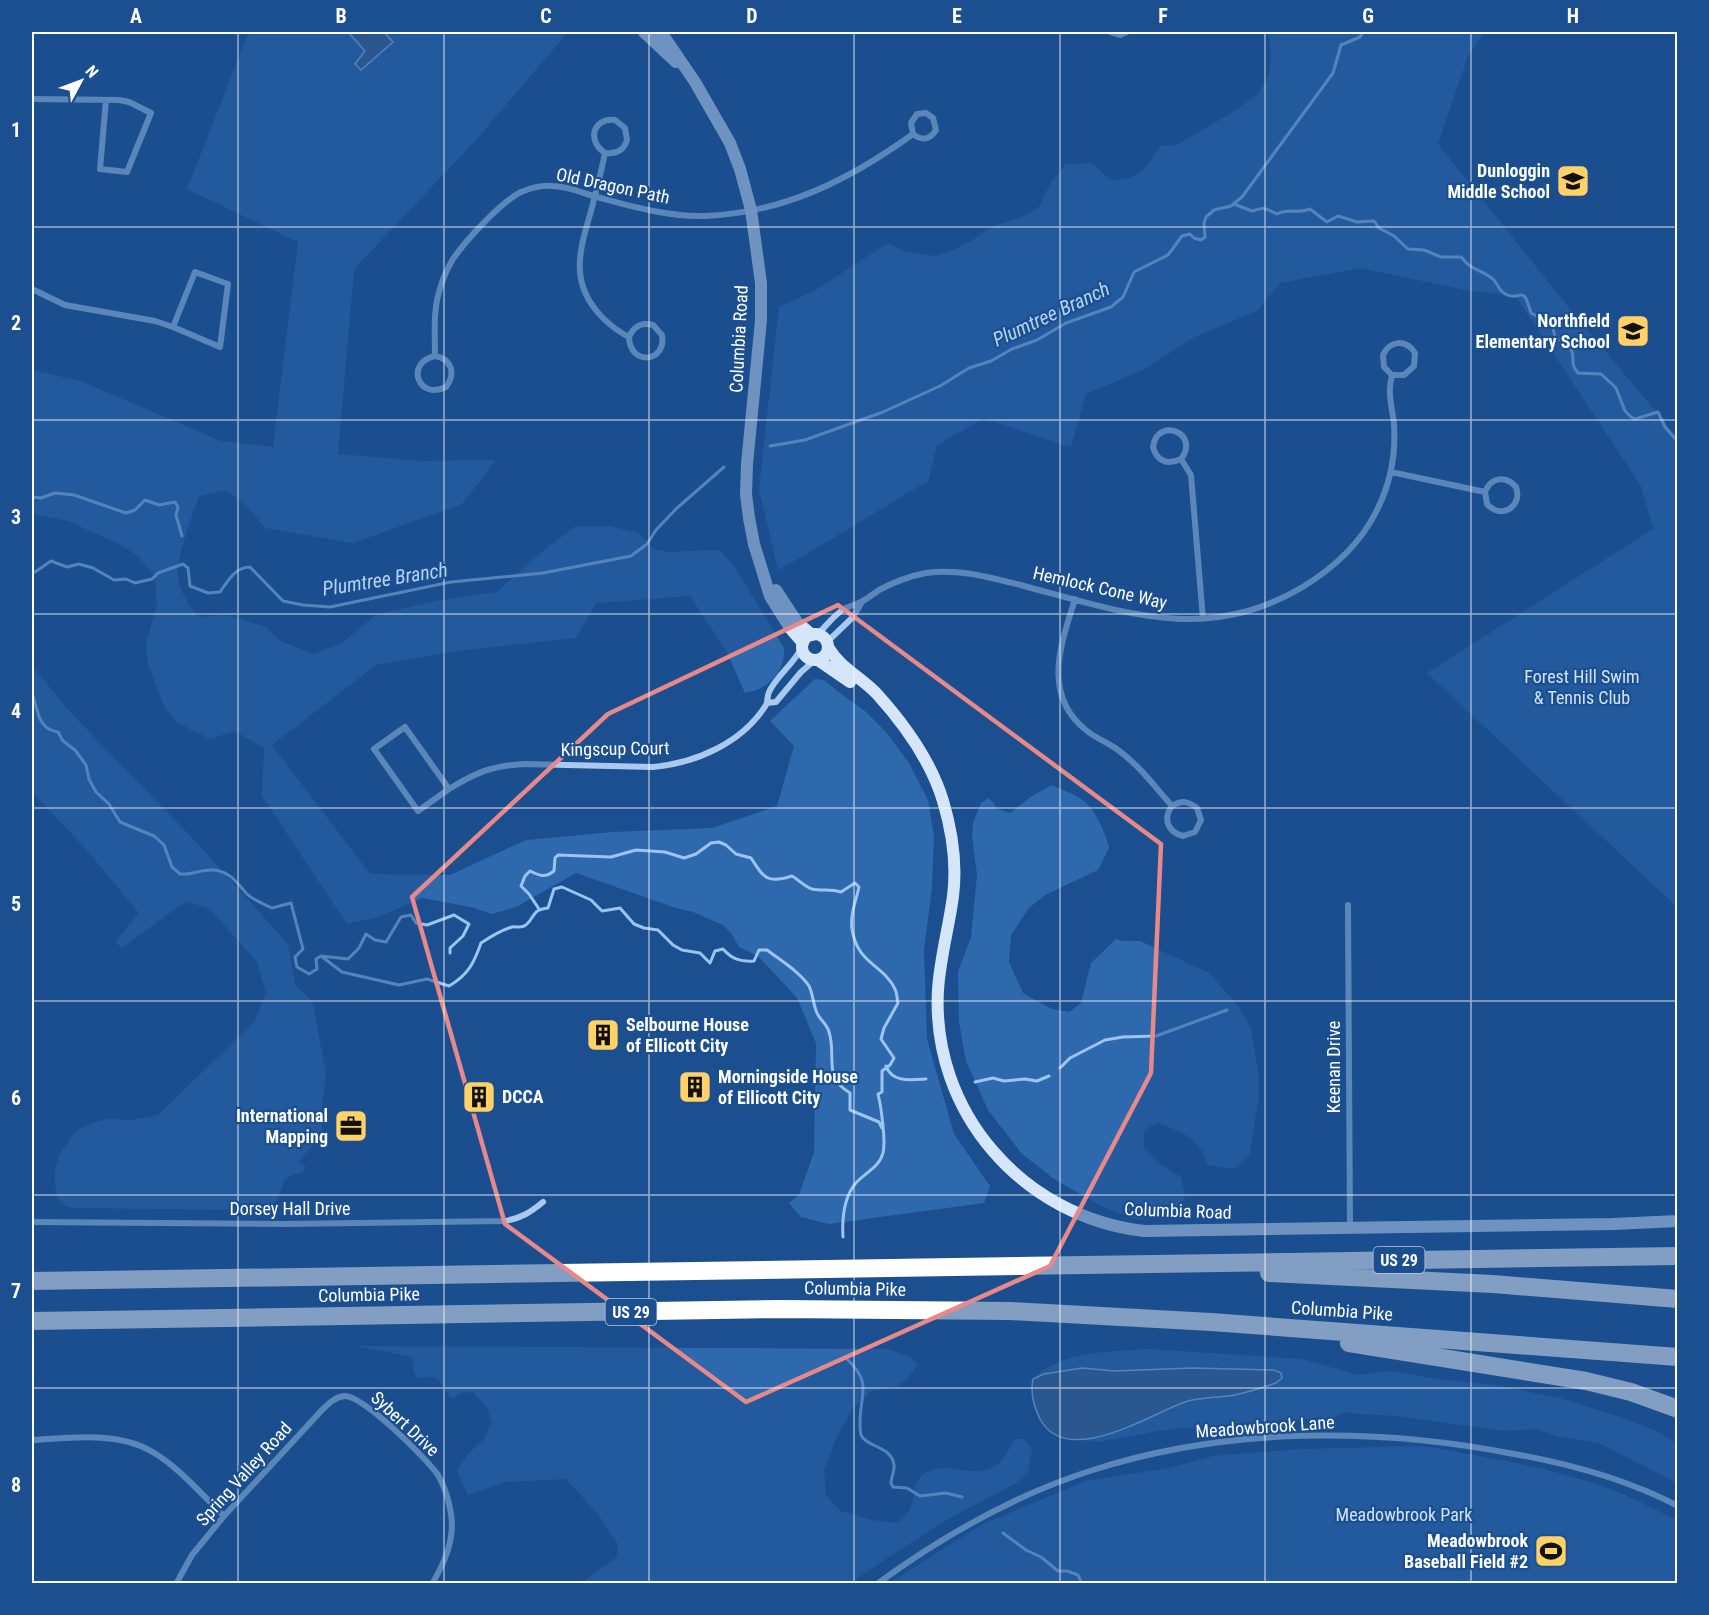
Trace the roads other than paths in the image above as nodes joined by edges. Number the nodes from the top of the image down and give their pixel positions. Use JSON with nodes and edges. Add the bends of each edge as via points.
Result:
{"nodes":[{"id":1,"x":644,"y":32,"type":"edge"},
{"id":2,"x":661,"y":32,"type":"edge"},
{"id":3,"x":1110,"y":32,"type":"edge"},
{"id":4,"x":1127,"y":32,"type":"edge"},
{"id":5,"x":695,"y":82,"type":"junction"},
{"id":6,"x":32,"y":99,"type":"edge"},
{"id":7,"x":106,"y":100,"type":"junction"},
{"id":8,"x":913,"y":134,"type":"junction"},
{"id":9,"x":605,"y":153,"type":"junction"},
{"id":10,"x":595,"y":196,"type":"junction"},
{"id":11,"x":751,"y":210,"type":"junction"},
{"id":12,"x":32,"y":289,"type":"edge"},
{"id":13,"x":173,"y":327,"type":"junction"},
{"id":14,"x":629,"y":337,"type":"junction"},
{"id":15,"x":435,"y":356,"type":"junction"},
{"id":16,"x":1392,"y":375,"type":"junction"},
{"id":17,"x":1181,"y":459,"type":"junction"},
{"id":18,"x":1391,"y":472,"type":"junction"},
{"id":19,"x":1485,"y":492,"type":"junction"},
{"id":20,"x":1075,"y":599,"type":"junction"},
{"id":21,"x":862,"y":602,"type":"junction"},
{"id":22,"x":1203,"y":619,"type":"junction"},
{"id":23,"x":815,"y":641,"type":"junction"},
{"id":24,"x":816,"y":660,"type":"junction"},
{"id":25,"x":767,"y":704,"type":"junction"},
{"id":26,"x":890,"y":711,"type":"junction"},
{"id":27,"x":449,"y":789,"type":"junction"},
{"id":28,"x":1172,"y":806,"type":"junction"},
{"id":29,"x":1348,"y":905,"type":"dead end"},
{"id":30,"x":543,"y":1202,"type":"dead end"},
{"id":31,"x":1677,"y":1221,"type":"edge"},
{"id":32,"x":32,"y":1222,"type":"edge"},
{"id":33,"x":1350,"y":1229,"type":"junction"},
{"id":34,"x":1677,"y":1256,"type":"edge"},
{"id":35,"x":1121,"y":1264,"type":"junction"},
{"id":36,"x":32,"y":1281,"type":"edge"},
{"id":37,"x":1677,"y":1299,"type":"edge"},
{"id":38,"x":32,"y":1322,"type":"edge"},
{"id":39,"x":1211,"y":1322,"type":"junction"},
{"id":40,"x":1677,"y":1357,"type":"edge"},
{"id":41,"x":344,"y":1396,"type":"joint"},
{"id":42,"x":1677,"y":1409,"type":"edge"},
{"id":43,"x":32,"y":1440,"type":"edge"},
{"id":44,"x":1677,"y":1506,"type":"edge"},
{"id":45,"x":225,"y":1516,"type":"junction"},
{"id":46,"x":176,"y":1584,"type":"edge"},
{"id":47,"x":432,"y":1584,"type":"edge"},
{"id":48,"x":877,"y":1584,"type":"edge"}],
"edges":[{"from":1,"to":5,"type":"street","name":"Columbia Road"},
{"from":2,"to":5,"type":"street","name":"Columbia Road"},
{"from":3,"to":4,"type":"street"},
{"from":5,"to":11,"type":"street","name":"Columbia Road","via":[[730,143]]},
{"from":6,"to":7,"type":"street"},
{"from":7,"to":7,"type":"street","via":[[129,102],[151,113],[127,172],[100,169]]},
{"from":8,"to":8,"type":"street","via":[[911,123],[917,114],[926,113],[933,118],[936,130],[930,137],[923,139]]},
{"from":8,"to":11,"type":"street","name":"Old Dragon Path","via":[[872,163],[827,186]]},
{"from":9,"to":9,"type":"street","via":[[620,151],[627,140],[625,128],[615,120],[602,122],[594,134],[598,149]]},
{"from":9,"to":10,"type":"street"},
{"from":10,"to":11,"type":"street","name":"Old Dragon Path","via":[[684,215]]},
{"from":10,"to":14,"type":"street","via":[[581,246],[580,276],[598,313]]},
{"from":10,"to":15,"type":"street","name":"Old Dragon Path","via":[[567,187],[536,187],[498,210],[463,246],[444,276],[438,294]]},
{"from":11,"to":23,"type":"street","name":"Columbia Road","via":[[761,283],[761,320],[746,494],[763,572]]},
{"from":12,"to":13,"type":"street","via":[[65,306]]},
{"from":13,"to":13,"type":"street","via":[[220,347],[228,284],[195,272]]},
{"from":14,"to":14,"type":"street","via":[[629,346],[637,356],[650,358],[661,349],[662,335],[653,325],[640,325]]},
{"from":15,"to":15,"type":"street","via":[[427,358],[418,369],[420,383],[433,391],[446,387],[452,375],[446,360]]},
{"from":16,"to":16,"type":"street","name":"Hemlock Cone Way","via":[[1382,361],[1386,348],[1398,342],[1408,345],[1415,353],[1414,366],[1404,375]]},
{"from":16,"to":18,"type":"street","name":"Hemlock Cone Way","via":[[1389,384],[1395,444]]},
{"from":17,"to":17,"type":"street","via":[[1187,447],[1182,435],[1169,430],[1157,436],[1154,447],[1160,459],[1166,463]]},
{"from":17,"to":22,"type":"street","via":[[1191,475]]},
{"from":18,"to":19,"type":"street"},
{"from":18,"to":22,"type":"street","name":"Hemlock Cone Way","via":[[1366,529],[1316,579],[1273,602]]},
{"from":19,"to":19,"type":"street","via":[[1490,482],[1506,479],[1516,487],[1518,498],[1508,511],[1496,512],[1487,504]]},
{"from":20,"to":21,"type":"street","name":"Hemlock Cone Way","via":[[977,574],[952,572],[908,577]]},
{"from":20,"to":22,"type":"street","name":"Hemlock Cone Way","via":[[1150,617]]},
{"from":20,"to":28,"type":"street","via":[[1058,665],[1058,680],[1068,709],[1087,731],[1131,760]]},
{"from":21,"to":23,"type":"street","name":"Hemlock Cone Way","via":[[853,617]]},
{"from":21,"to":23,"type":"street","name":"Hemlock Cone Way","via":[[844,608]]},
{"from":23,"to":24,"type":"street","via":[[825,655]]},
{"from":23,"to":24,"type":"street","name":"Columbia Road","via":[[805,655]]},
{"from":23,"to":25,"type":"street","name":"Kingscup Court","via":[[769,692]]},
{"from":23,"to":26,"type":"street","name":"Columbia Road","via":[[876,693]]},
{"from":24,"to":25,"type":"street","name":"Kingscup Court","via":[[776,702]]},
{"from":24,"to":26,"type":"street","name":"Columbia Road"},
{"from":25,"to":27,"type":"street","name":"Kingscup Court","via":[[746,728],[724,744],[673,765],[503,766],[480,771]]},
{"from":26,"to":33,"type":"street","name":"Columbia Road","via":[[927,762],[949,824],[954,867],[938,989],[941,1041],[965,1112],[995,1154],[1027,1185],[1056,1203],[1081,1216],[1120,1228]]},
{"from":27,"to":27,"type":"street","name":"Kingscup Court","via":[[405,728],[374,749],[418,811]]},
{"from":28,"to":28,"type":"street","via":[[1167,817],[1172,831],[1183,836],[1195,832],[1201,820],[1197,808],[1187,802]]},
{"from":29,"to":33,"type":"street","name":"Keenan Drive"},
{"from":30,"to":32,"type":"street","name":"Dorsey Hall Drive","via":[[524,1216],[504,1221]]},
{"from":31,"to":33,"type":"street","name":"Columbia Road"},
{"from":34,"to":35,"type":"highway","name":"Columbia Pike","number":"US 29"},
{"from":35,"to":36,"type":"highway","name":"Columbia Pike","number":"US 29"},
{"from":35,"to":37,"type":"highway","via":[[1493,1284]]},
{"from":38,"to":39,"type":"highway","name":"Columbia Pike","number":"US 29","via":[[792,1309],[1010,1311]]},
{"from":39,"to":40,"type":"highway","name":"Columbia Pike","number":"US 29"},
{"from":39,"to":42,"type":"highway","via":[[1586,1381]]},
{"from":41,"to":45,"type":"street","name":"Spring Valley Road","via":[[322,1410]]},
{"from":41,"to":47,"type":"street","name":"Sybert Drive","via":[[369,1408],[410,1444],[444,1488],[452,1529],[446,1557]]},
{"from":43,"to":45,"type":"street","via":[[106,1439],[142,1447],[168,1463]]},
{"from":44,"to":48,"type":"street","name":"Meadowbrook Lane","via":[[1629,1483],[1486,1448],[1381,1437],[1238,1441],[1137,1458],[1051,1485],[968,1523]]},
{"from":45,"to":46,"type":"street","name":"Spring Valley Road","via":[[192,1555]]}]}
